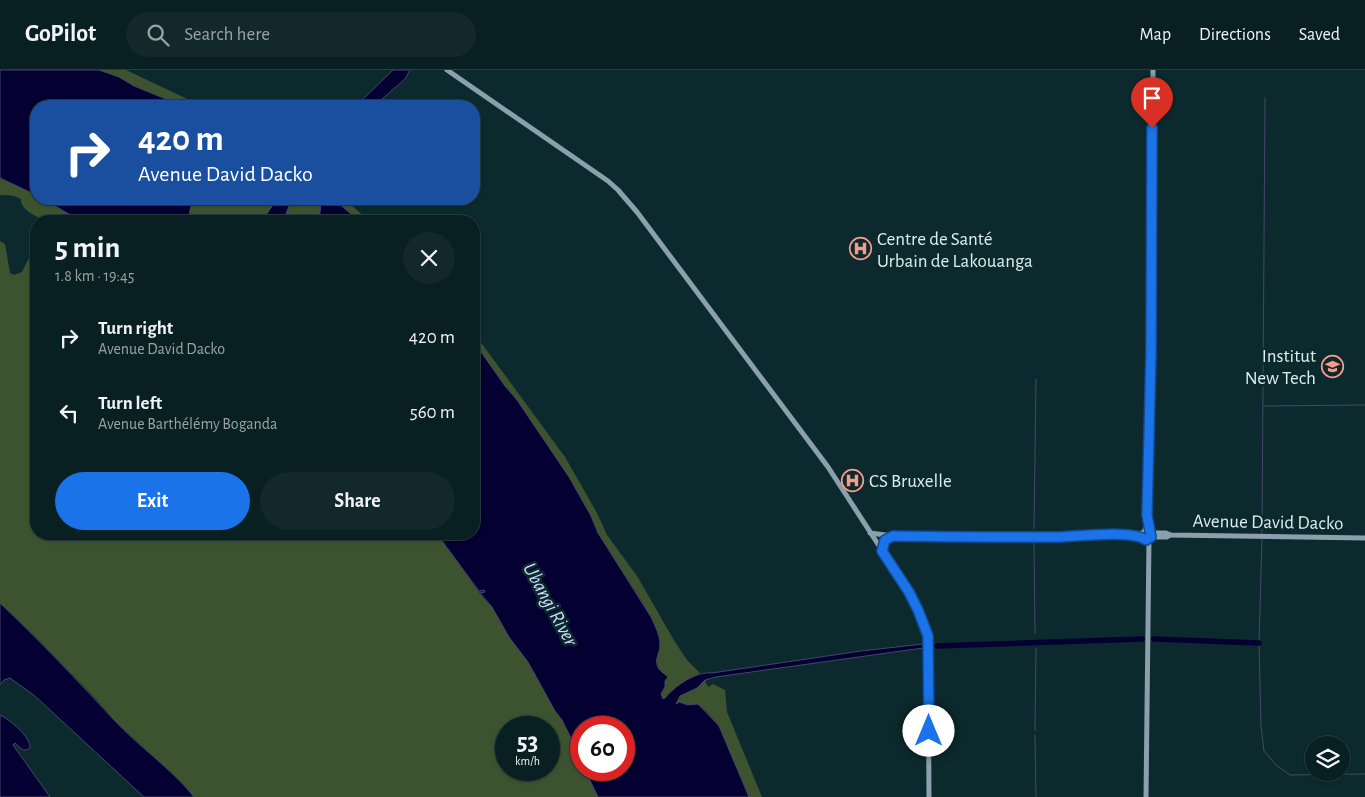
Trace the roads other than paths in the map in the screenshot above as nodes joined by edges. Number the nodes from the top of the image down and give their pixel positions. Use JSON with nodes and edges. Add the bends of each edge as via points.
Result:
{"nodes":[{"id":1,"x":447,"y":70,"type":"edge"},
{"id":2,"x":1153,"y":70,"type":"edge"},
{"id":3,"x":870,"y":533,"type":"junction"},
{"id":4,"x":1147,"y":535,"type":"junction"},
{"id":5,"x":893,"y":536,"type":"junction"},
{"id":6,"x":1365,"y":538,"type":"edge"},
{"id":7,"x":882,"y":551,"type":"junction"},
{"id":8,"x":929,"y":797,"type":"edge"},
{"id":9,"x":1146,"y":797,"type":"edge"}],
"edges":[{"from":1,"to":3,"type":"main road","via":[[608,182],[627,200],[828,468]]},
{"from":2,"to":4,"type":"main road"},
{"from":3,"to":5,"type":"main road","name":"Avenue David Dacko"},
{"from":3,"to":7,"type":"main road"},
{"from":4,"to":5,"type":"main road","name":"Avenue David Dacko"},
{"from":4,"to":6,"type":"main road","name":"Avenue David Dacko"},
{"from":4,"to":9,"type":"main road"},
{"from":5,"to":7,"type":"main road","via":[[885,540]]},
{"from":7,"to":8,"type":"main road","via":[[909,592],[928,636]]}]}
